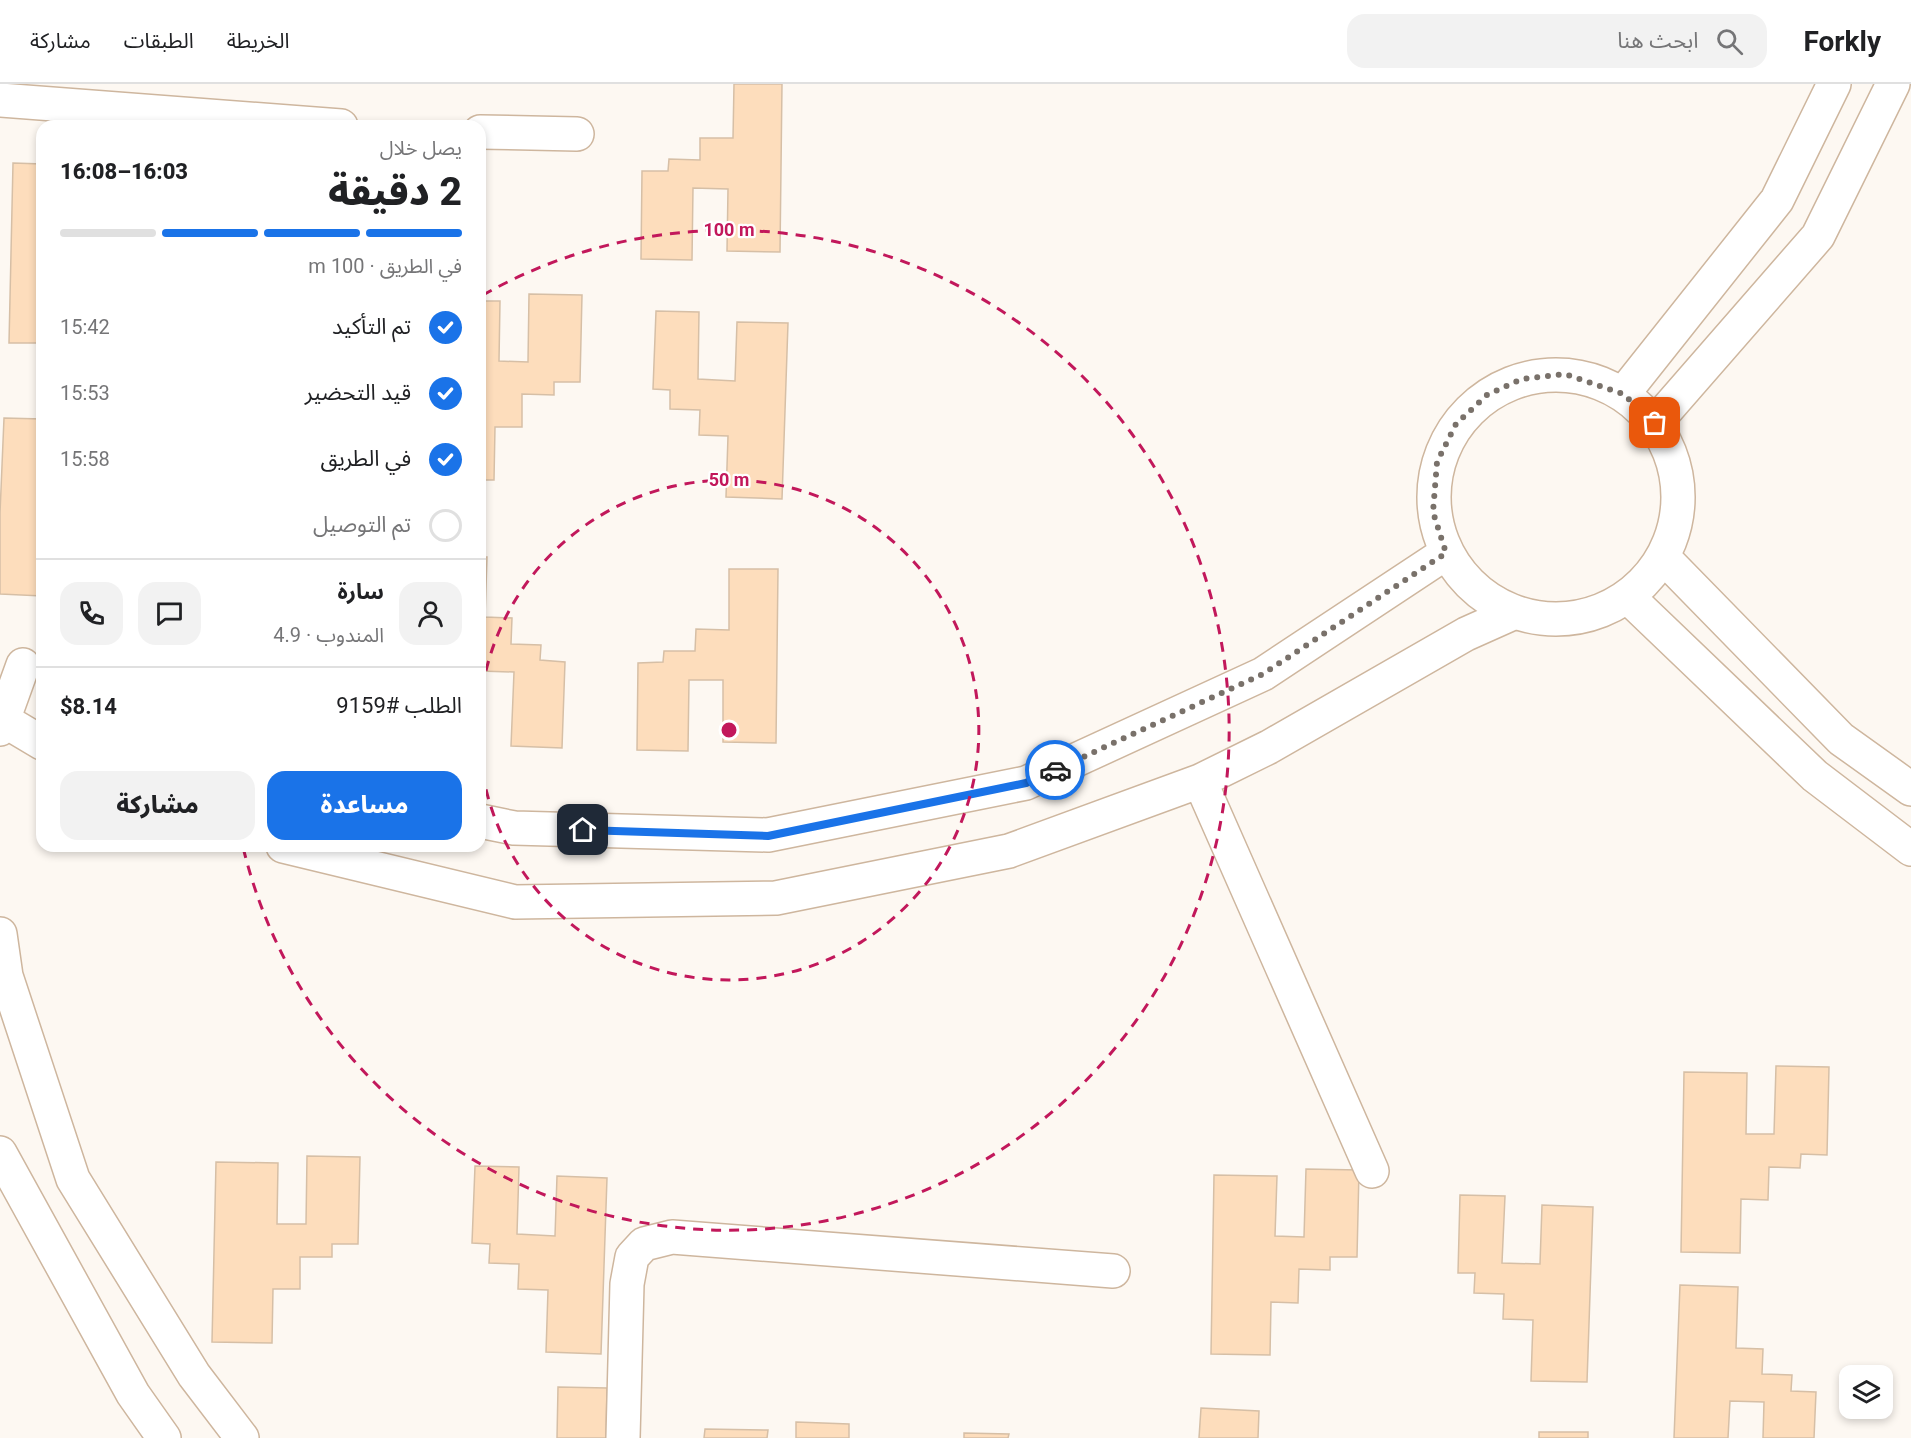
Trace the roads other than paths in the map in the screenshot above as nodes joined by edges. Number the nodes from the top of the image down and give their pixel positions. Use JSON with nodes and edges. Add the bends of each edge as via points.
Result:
{"nodes":[{"id":1,"x":1834,"y":84,"type":"edge"},
{"id":2,"x":1893,"y":84,"type":"edge"},
{"id":3,"x":0,"y":100,"type":"edge"},
{"id":4,"x":262,"y":120,"type":"edge"},
{"id":5,"x":486,"y":132,"type":"edge"},
{"id":6,"x":577,"y":134,"type":"dead end"},
{"id":7,"x":1623,"y":394,"type":"junction"},
{"id":8,"x":1655,"y":423,"type":"junction"},
{"id":9,"x":1446,"y":553,"type":"junction"},
{"id":10,"x":1664,"y":558,"type":"junction"},
{"id":11,"x":1627,"y":596,"type":"junction"},
{"id":12,"x":1513,"y":613,"type":"junction"},
{"id":13,"x":22,"y":665,"type":"edge"},
{"id":14,"x":1,"y":722,"type":"edge"},
{"id":15,"x":36,"y":740,"type":"edge"},
{"id":16,"x":1200,"y":781,"type":"junction"},
{"id":17,"x":1911,"y":789,"type":"edge"},
{"id":18,"x":486,"y":822,"type":"edge"},
{"id":19,"x":1911,"y":849,"type":"edge"},
{"id":20,"x":308,"y":852,"type":"edge"},
{"id":21,"x":0,"y":934,"type":"edge"},
{"id":22,"x":0,"y":1153,"type":"edge"},
{"id":23,"x":1372,"y":1170,"type":"dead end"},
{"id":24,"x":1113,"y":1271,"type":"dead end"},
{"id":25,"x":164,"y":1438,"type":"edge"},
{"id":26,"x":242,"y":1438,"type":"edge"},
{"id":27,"x":623,"y":1438,"type":"edge"}],
"edges":[{"from":1,"to":7,"type":"street","via":[[1777,200]]},
{"from":2,"to":8,"type":"street","via":[[1818,236]]},
{"from":3,"to":4,"type":"street"},
{"from":5,"to":6,"type":"street"},
{"from":7,"to":8,"type":"street"},
{"from":7,"to":9,"type":"street","via":[[1565,374],[1522,379],[1487,395],[1456,424],[1437,462],[1433,512]]},
{"from":8,"to":10,"type":"street","via":[[1675,462],[1680,505]]},
{"from":9,"to":12,"type":"street","via":[[1476,591]]},
{"from":9,"to":18,"type":"street","via":[[1263,674],[1026,783],[768,836],[514,828]]},
{"from":10,"to":11,"type":"street"},
{"from":10,"to":17,"type":"street","via":[[1841,739]]},
{"from":11,"to":12,"type":"street","via":[[1594,615],[1552,621]]},
{"from":11,"to":19,"type":"street","via":[[1815,776]]},
{"from":12,"to":16,"type":"street","via":[[1466,634],[1269,747]]},
{"from":13,"to":14,"type":"street"},
{"from":14,"to":15,"type":"street"},
{"from":16,"to":20,"type":"street","via":[[1009,851],[776,898],[515,902]]},
{"from":16,"to":23,"type":"street"},
{"from":21,"to":26,"type":"street","via":[[6,976],[73,1179],[194,1375]]},
{"from":22,"to":25,"type":"street","via":[[133,1394]]},
{"from":24,"to":27,"type":"street","via":[[672,1238],[644,1244],[632,1257],[627,1284]]}]}
